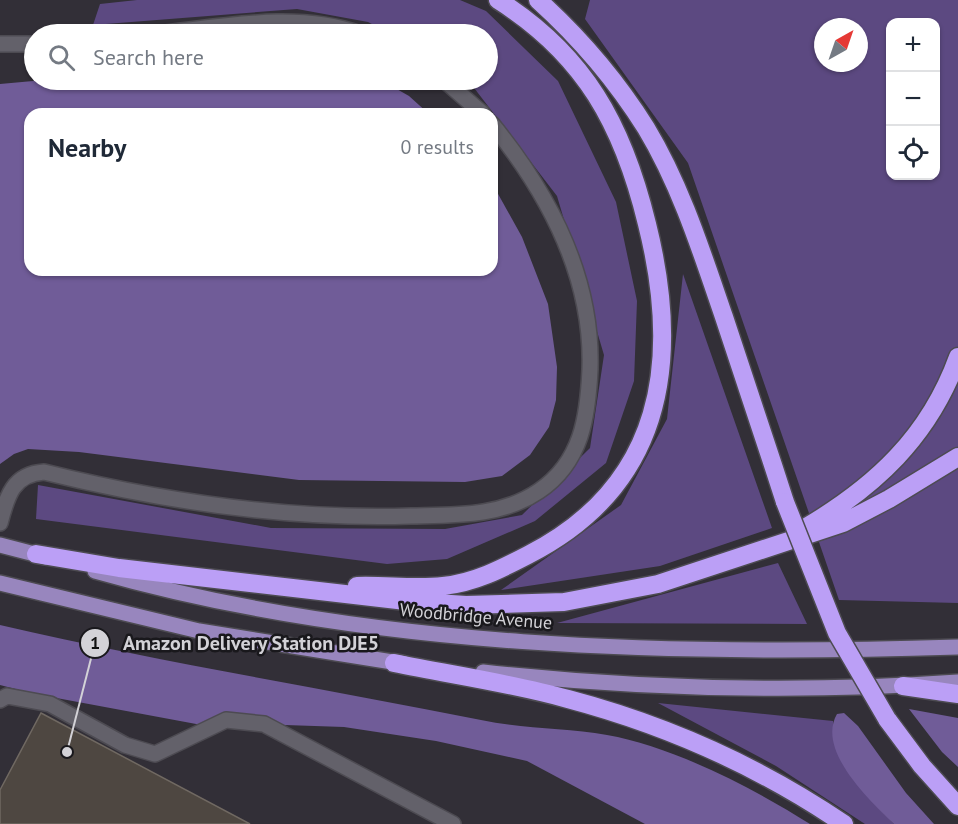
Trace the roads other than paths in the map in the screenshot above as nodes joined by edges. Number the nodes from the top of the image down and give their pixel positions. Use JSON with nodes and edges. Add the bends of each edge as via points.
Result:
{"nodes":[{"id":1,"x":498,"y":0,"type":"edge"},
{"id":2,"x":538,"y":0,"type":"edge"},
{"id":3,"x":0,"y":44,"type":"edge"},
{"id":4,"x":24,"y":44,"type":"edge"},
{"id":5,"x":455,"y":90,"type":"edge"},
{"id":6,"x":476,"y":108,"type":"edge"},
{"id":7,"x":498,"y":132,"type":"edge"},
{"id":8,"x":958,"y":357,"type":"edge"},
{"id":9,"x":958,"y":457,"type":"edge"},
{"id":10,"x":0,"y":523,"type":"edge"},
{"id":11,"x":0,"y":545,"type":"edge"},
{"id":12,"x":36,"y":554,"type":"junction"},
{"id":13,"x":756,"y":554,"type":"junction"},
{"id":14,"x":0,"y":583,"type":"edge"},
{"id":15,"x":285,"y":587,"type":"junction"},
{"id":16,"x":958,"y":647,"type":"edge"},
{"id":17,"x":394,"y":663,"type":"junction"},
{"id":18,"x":958,"y":682,"type":"edge"},
{"id":19,"x":903,"y":686,"type":"junction"},
{"id":20,"x":958,"y":694,"type":"edge"},
{"id":21,"x":0,"y":700,"type":"edge"},
{"id":22,"x":958,"y":805,"type":"edge"},
{"id":23,"x":453,"y":824,"type":"edge"},
{"id":24,"x":844,"y":824,"type":"edge"}],
"edges":[{"from":1,"to":15,"type":"highway","via":[[547,34],[585,76],[617,133],[637,184],[661,290],[664,344],[659,391],[647,428],[626,470],[593,510],[568,532],[484,577],[443,586]]},
{"from":2,"to":22,"type":"highway","bridge":true,"via":[[569,27],[606,71],[646,129],[676,186],[701,248],[785,502],[837,633],[887,719]]},
{"from":3,"to":4,"type":"lane"},
{"from":5,"to":6,"type":"lane"},
{"from":7,"to":10,"type":"lane","via":[[540,190],[561,230],[576,271],[586,317],[590,355],[585,428],[573,454],[541,490],[493,512],[339,517],[199,505],[122,492],[44,472],[32,473],[14,485]]},
{"from":8,"to":13,"type":"highway","via":[[935,407],[915,438],[887,468],[846,503]]},
{"from":9,"to":13,"type":"highway","via":[[843,523]]},
{"from":11,"to":12,"type":"main road","name":"Woodbridge Avenue"},
{"from":12,"to":15,"type":"highway"},
{"from":12,"to":16,"type":"main road","name":"Woodbridge Avenue","via":[[207,599],[409,630],[683,648]]},
{"from":13,"to":15,"type":"highway","via":[[658,584],[564,602],[466,605]]},
{"from":14,"to":17,"type":"main road","via":[[199,632]]},
{"from":17,"to":19,"type":"main road","via":[[496,674],[693,686]]},
{"from":17,"to":24,"type":"highway","via":[[567,698],[688,739],[752,769]]},
{"from":18,"to":19,"type":"main road"},
{"from":19,"to":20,"type":"highway"},
{"from":21,"to":23,"type":"lane","via":[[7,696],[50,704],[124,745],[155,754],[226,720],[264,724]]}]}
